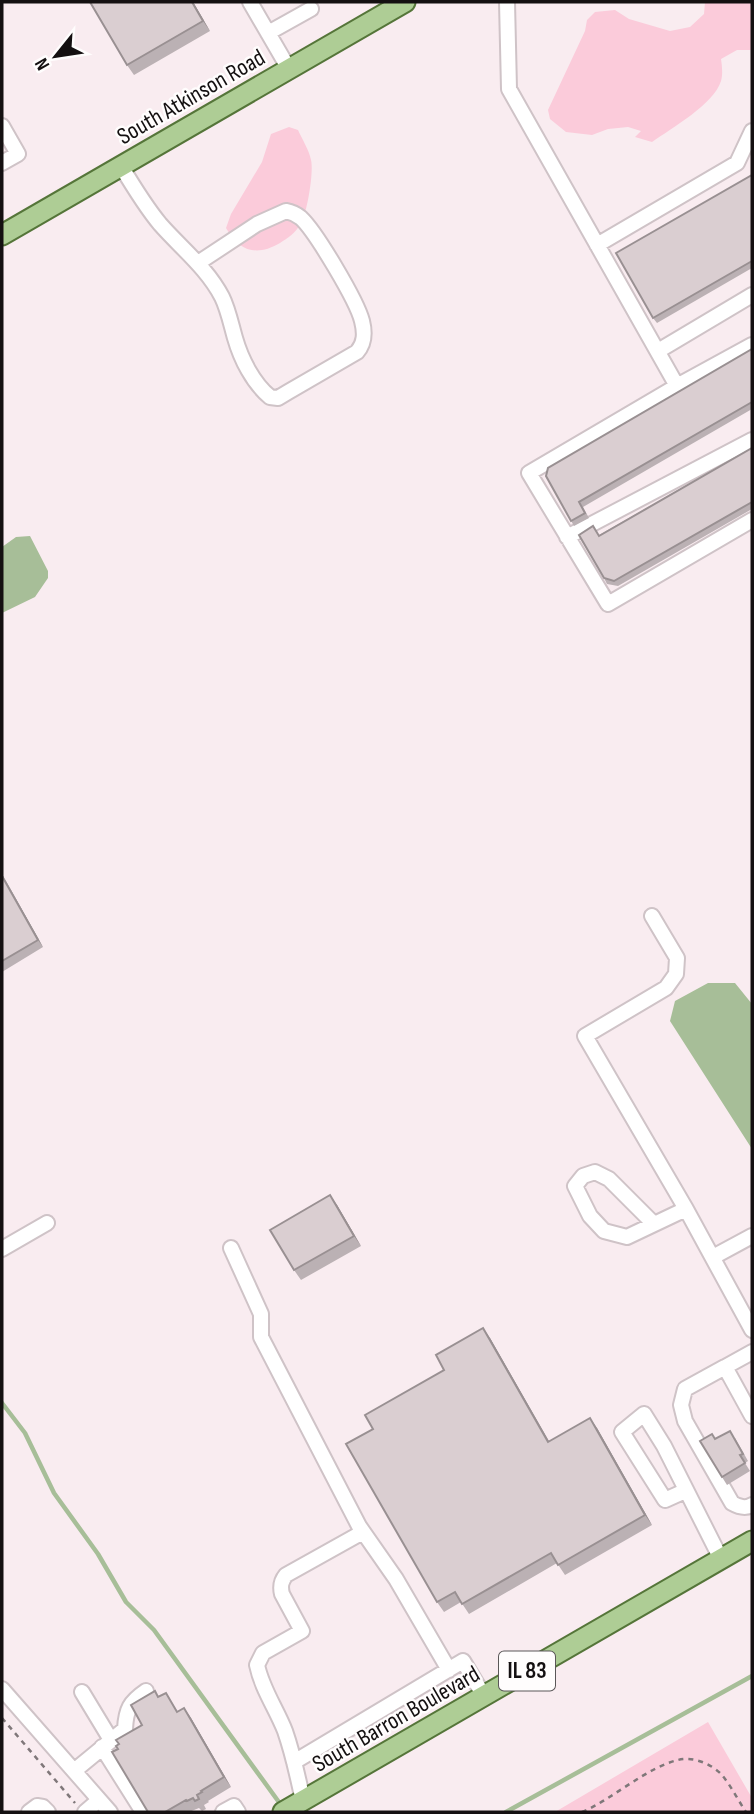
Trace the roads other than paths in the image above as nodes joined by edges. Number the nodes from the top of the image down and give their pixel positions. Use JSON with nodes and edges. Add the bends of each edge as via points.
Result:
{"nodes":[{"id":1,"x":250,"y":2,"type":"edge"},
{"id":2,"x":405,"y":2,"type":"edge"},
{"id":3,"x":507,"y":2,"type":"edge"},
{"id":4,"x":311,"y":9,"type":"dead end"},
{"id":5,"x":268,"y":33,"type":"junction"},
{"id":6,"x":289,"y":69,"type":"junction"},
{"id":7,"x":2,"y":126,"type":"edge"},
{"id":8,"x":752,"y":131,"type":"edge"},
{"id":9,"x":2,"y":163,"type":"edge"},
{"id":10,"x":121,"y":166,"type":"junction"},
{"id":11,"x":2,"y":235,"type":"edge"},
{"id":12,"x":597,"y":244,"type":"junction"},
{"id":13,"x":198,"y":264,"type":"junction"},
{"id":14,"x":752,"y":295,"type":"edge"},
{"id":15,"x":752,"y":345,"type":"edge"},
{"id":16,"x":658,"y":351,"type":"junction"},
{"id":17,"x":677,"y":386,"type":"junction"},
{"id":18,"x":752,"y":440,"type":"edge"},
{"id":19,"x":752,"y":520,"type":"edge"},
{"id":20,"x":567,"y":537,"type":"junction"},
{"id":21,"x":652,"y":916,"type":"dead end"},
{"id":22,"x":686,"y":1209,"type":"junction"},
{"id":23,"x":47,"y":1223,"type":"dead end"},
{"id":24,"x":654,"y":1224,"type":"junction"},
{"id":25,"x":752,"y":1236,"type":"edge"},
{"id":26,"x":231,"y":1248,"type":"dead end"},
{"id":27,"x":2,"y":1249,"type":"edge"},
{"id":28,"x":713,"y":1257,"type":"junction"},
{"id":29,"x":752,"y":1330,"type":"edge"},
{"id":30,"x":752,"y":1352,"type":"edge"},
{"id":31,"x":725,"y":1367,"type":"junction"},
{"id":32,"x":752,"y":1416,"type":"edge"},
{"id":33,"x":685,"y":1491,"type":"junction"},
{"id":34,"x":752,"y":1505,"type":"edge"},
{"id":35,"x":363,"y":1532,"type":"junction"},
{"id":36,"x":752,"y":1541,"type":"edge"},
{"id":37,"x":721,"y":1559,"type":"junction"},
{"id":38,"x":449,"y":1670,"type":"junction"},
{"id":39,"x":2,"y":1689,"type":"edge"},
{"id":40,"x":146,"y":1691,"type":"dead end"},
{"id":41,"x":82,"y":1692,"type":"dead end"},
{"id":42,"x":484,"y":1696,"type":"junction"},
{"id":43,"x":106,"y":1744,"type":"junction"},
{"id":44,"x":294,"y":1762,"type":"junction"},
{"id":45,"x":74,"y":1771,"type":"junction"},
{"id":46,"x":99,"y":1800,"type":"junction"},
{"id":47,"x":303,"y":1801,"type":"junction"},
{"id":48,"x":29,"y":1812,"type":"edge"},
{"id":49,"x":48,"y":1812,"type":"edge"},
{"id":50,"x":85,"y":1812,"type":"edge"},
{"id":51,"x":110,"y":1812,"type":"edge"},
{"id":52,"x":143,"y":1812,"type":"edge"},
{"id":53,"x":223,"y":1812,"type":"edge"},
{"id":54,"x":238,"y":1812,"type":"edge"},
{"id":55,"x":283,"y":1812,"type":"edge"}],
"edges":[{"from":1,"to":5,"type":"street"},
{"from":2,"to":6,"type":"main road","name":"South Atkinson Road"},
{"from":3,"to":12,"type":"street","via":[[509,89]]},
{"from":4,"to":5,"type":"street"},
{"from":5,"to":6,"type":"street"},
{"from":6,"to":10,"type":"main road","name":"South Atkinson Road"},
{"from":7,"to":9,"type":"street","via":[[18,153]]},
{"from":8,"to":12,"type":"street","via":[[737,163]]},
{"from":10,"to":11,"type":"main road","name":"South Atkinson Road"},
{"from":10,"to":13,"type":"street","via":[[159,222]]},
{"from":12,"to":16,"type":"street"},
{"from":13,"to":13,"type":"street","via":[[222,297],[250,372],[270,397],[278,398],[362,347],[359,312],[298,215],[286,211],[266,219]]},
{"from":14,"to":16,"type":"street"},
{"from":15,"to":17,"type":"street"},
{"from":16,"to":17,"type":"street"},
{"from":17,"to":20,"type":"street","via":[[529,474]]},
{"from":18,"to":20,"type":"street"},
{"from":19,"to":20,"type":"street","via":[[608,604]]},
{"from":21,"to":22,"type":"street","via":[[677,958],[676,974],[666,988],[585,1036]]},
{"from":22,"to":24,"type":"street"},
{"from":22,"to":28,"type":"street"},
{"from":23,"to":27,"type":"street"},
{"from":24,"to":24,"type":"street","via":[[627,1237],[604,1231],[590,1216],[575,1186],[583,1176],[596,1172]]},
{"from":25,"to":28,"type":"street"},
{"from":26,"to":35,"type":"street","via":[[261,1314],[261,1337]]},
{"from":28,"to":29,"type":"street"},
{"from":30,"to":31,"type":"street"},
{"from":31,"to":32,"type":"street"},
{"from":31,"to":34,"type":"street","via":[[685,1389],[681,1405],[685,1421],[732,1503]]},
{"from":33,"to":33,"type":"street","via":[[664,1446],[644,1414],[622,1432],[665,1500]]},
{"from":33,"to":37,"type":"street"},
{"from":35,"to":38,"type":"street"},
{"from":35,"to":44,"type":"street","via":[[282,1580],[282,1594],[302,1632],[263,1653],[257,1665]]},
{"from":36,"to":37,"type":"main road","name":"South Barron Boulevard","number":"IL 83"},
{"from":37,"to":42,"type":"main road","name":"South Barron Boulevard","number":"IL 83"},
{"from":38,"to":42,"type":"street","via":[[463,1661]]},
{"from":38,"to":44,"type":"street"},
{"from":39,"to":45,"type":"street"},
{"from":40,"to":43,"type":"street","via":[[131,1704],[125,1728]]},
{"from":41,"to":43,"type":"street"},
{"from":42,"to":47,"type":"main road","name":"South Barron Boulevard","number":"IL 83"},
{"from":43,"to":45,"type":"street"},
{"from":43,"to":52,"type":"street"},
{"from":44,"to":47,"type":"street"},
{"from":45,"to":46,"type":"street"},
{"from":46,"to":50,"type":"street"},
{"from":46,"to":51,"type":"street"},
{"from":47,"to":55,"type":"main road","name":"South Barron Boulevard","number":"IL 83"},
{"from":48,"to":49,"type":"street","via":[[37,1806]]},
{"from":53,"to":54,"type":"street","via":[[234,1805]]}]}
